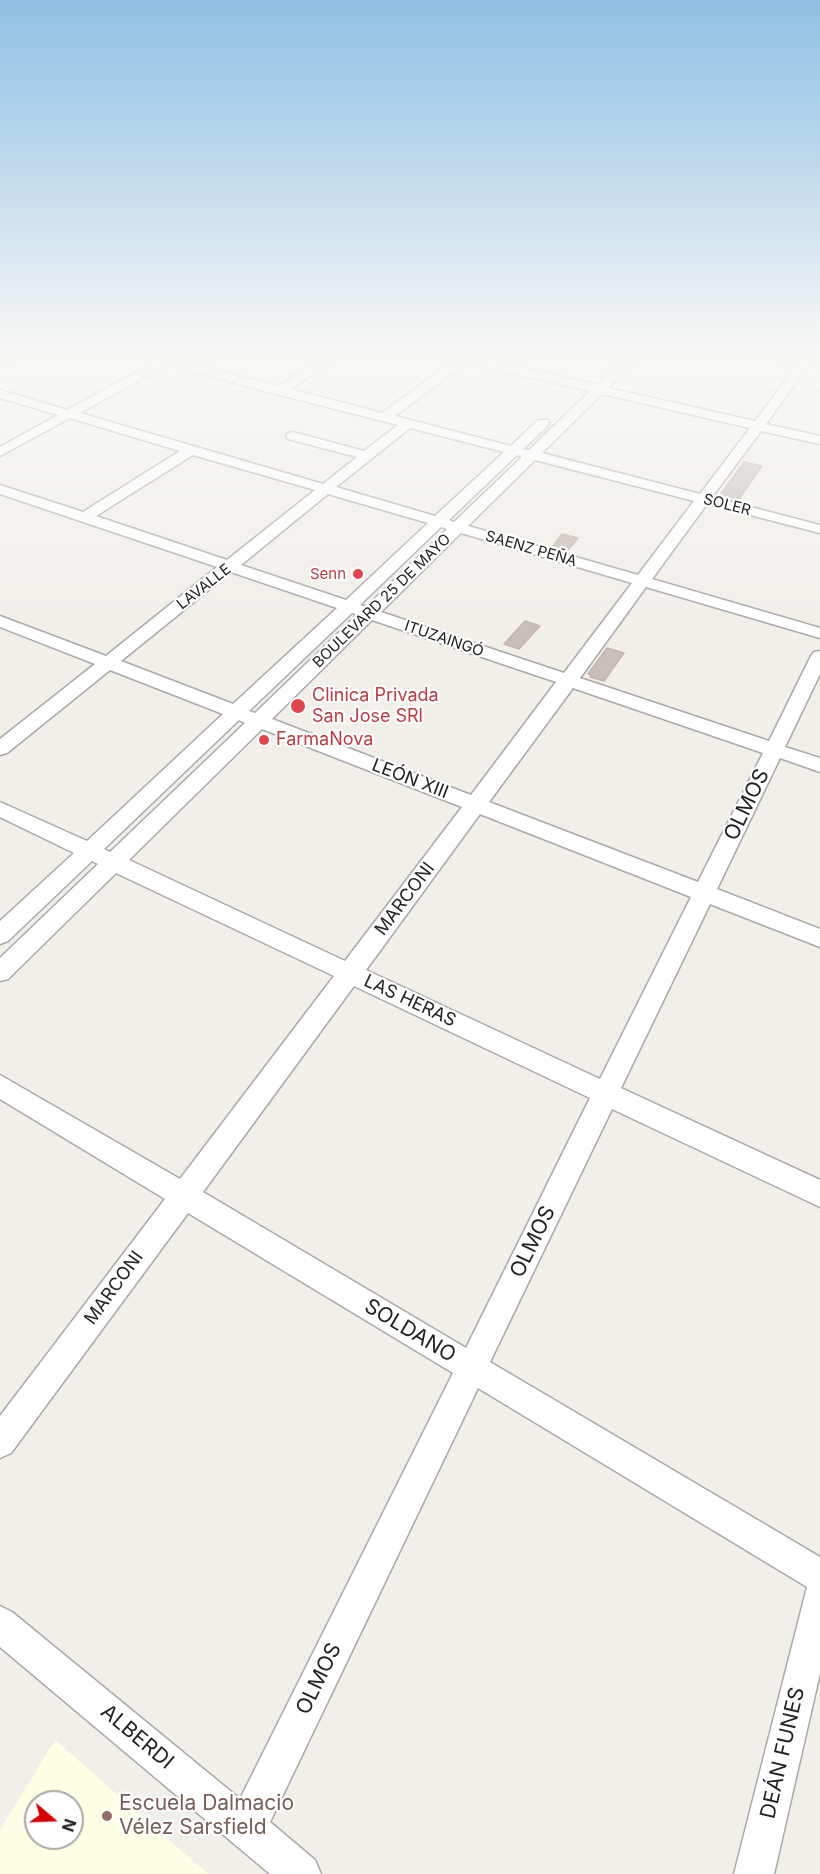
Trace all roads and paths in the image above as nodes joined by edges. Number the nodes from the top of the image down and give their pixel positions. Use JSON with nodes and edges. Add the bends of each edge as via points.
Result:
{"nodes":[{"id":1,"x":16,"y":443,"type":"edge"},
{"id":2,"x":169,"y":443,"type":"edge"},
{"id":3,"x":321,"y":443,"type":"edge"},
{"id":4,"x":383,"y":443,"type":"edge"},
{"id":5,"x":488,"y":443,"type":"edge"},
{"id":6,"x":522,"y":443,"type":"edge"},
{"id":7,"x":542,"y":443,"type":"edge"},
{"id":8,"x":744,"y":443,"type":"edge"},
{"id":9,"x":191,"y":450,"type":"junction"},
{"id":10,"x":514,"y":450,"type":"junction"},
{"id":11,"x":0,"y":452,"type":"edge"},
{"id":12,"x":532,"y":455,"type":"junction"},
{"id":13,"x":367,"y":456,"type":"junction"},
{"id":14,"x":0,"y":489,"type":"edge"},
{"id":15,"x":325,"y":489,"type":"junction"},
{"id":16,"x":703,"y":499,"type":"junction"},
{"id":17,"x":85,"y":517,"type":"junction"},
{"id":18,"x":438,"y":522,"type":"junction"},
{"id":19,"x":457,"y":528,"type":"junction"},
{"id":20,"x":820,"y":529,"type":"edge"},
{"id":21,"x":230,"y":566,"type":"junction"},
{"id":22,"x":642,"y":581,"type":"junction"},
{"id":23,"x":349,"y":606,"type":"junction"},
{"id":24,"x":369,"y":613,"type":"junction"},
{"id":25,"x":8,"y":624,"type":"edge"},
{"id":26,"x":820,"y":633,"type":"edge"},
{"id":27,"x":0,"y":639,"type":"edge"},
{"id":28,"x":820,"y":656,"type":"edge"},
{"id":29,"x":109,"y":663,"type":"junction"},
{"id":30,"x":568,"y":681,"type":"junction"},
{"id":31,"x":812,"y":690,"type":"edge"},
{"id":32,"x":236,"y":712,"type":"junction"},
{"id":33,"x":259,"y":721,"type":"junction"},
{"id":34,"x":0,"y":749,"type":"edge"},
{"id":35,"x":774,"y":750,"type":"junction"},
{"id":36,"x":820,"y":765,"type":"edge"},
{"id":37,"x":476,"y":805,"type":"junction"},
{"id":38,"x":0,"y":808,"type":"edge"},
{"id":39,"x":89,"y":850,"type":"junction"},
{"id":40,"x":113,"y":862,"type":"junction"},
{"id":41,"x":704,"y":893,"type":"junction"},
{"id":42,"x":0,"y":935,"type":"edge"},
{"id":43,"x":820,"y":938,"type":"edge"},
{"id":44,"x":0,"y":972,"type":"edge"},
{"id":45,"x":350,"y":973,"type":"junction"},
{"id":46,"x":0,"y":1086,"type":"edge"},
{"id":47,"x":606,"y":1093,"type":"junction"},
{"id":48,"x":820,"y":1194,"type":"edge"},
{"id":49,"x":182,"y":1195,"type":"junction"},
{"id":50,"x":471,"y":1368,"type":"junction"},
{"id":51,"x":0,"y":1442,"type":"edge"},
{"id":52,"x":820,"y":1576,"type":"edge"},
{"id":53,"x":820,"y":1597,"type":"edge"},
{"id":54,"x":0,"y":1624,"type":"edge"},
{"id":55,"x":246,"y":1828,"type":"junction"},
{"id":56,"x":288,"y":1869,"type":"edge"},
{"id":57,"x":754,"y":1874,"type":"edge"}],
"edges":[{"from":1,"to":11,"type":"street"},
{"from":2,"to":9,"type":"street","name":"SAENZ PEÑA"},
{"from":3,"to":13,"type":"street"},
{"from":4,"to":13,"type":"street","name":"LAVALLE"},
{"from":5,"to":10,"type":"street","name":"SOLER"},
{"from":6,"to":10,"type":"street","name":"BOULEVARD 25 DE MAYO"},
{"from":7,"to":12,"type":"street","name":"BOULEVARD 25 DE MAYO"},
{"from":8,"to":16,"type":"street","name":"MARCONI"},
{"from":9,"to":15,"type":"street","name":"SAENZ PEÑA"},
{"from":9,"to":17,"type":"street"},
{"from":10,"to":12,"type":"street","name":"SOLER"},
{"from":10,"to":18,"type":"street","name":"BOULEVARD 25 DE MAYO"},
{"from":12,"to":16,"type":"street","name":"SOLER"},
{"from":12,"to":19,"type":"street","name":"BOULEVARD 25 DE MAYO"},
{"from":13,"to":15,"type":"street","name":"LAVALLE"},
{"from":14,"to":17,"type":"street","name":"ITUZAINGÓ"},
{"from":15,"to":18,"type":"street","name":"SAENZ PEÑA"},
{"from":15,"to":21,"type":"street","name":"LAVALLE"},
{"from":16,"to":20,"type":"street","name":"SOLER"},
{"from":16,"to":22,"type":"street","name":"MARCONI"},
{"from":17,"to":21,"type":"street","name":"ITUZAINGÓ"},
{"from":18,"to":19,"type":"street","name":"SAENZ PEÑA"},
{"from":18,"to":23,"type":"street","name":"BOULEVARD 25 DE MAYO"},
{"from":19,"to":22,"type":"street","name":"SAENZ PEÑA"},
{"from":19,"to":24,"type":"street","name":"BOULEVARD 25 DE MAYO"},
{"from":21,"to":23,"type":"street","name":"ITUZAINGÓ"},
{"from":21,"to":29,"type":"street","name":"LAVALLE"},
{"from":22,"to":26,"type":"street","name":"SAENZ PEÑA"},
{"from":22,"to":30,"type":"street","name":"MARCONI"},
{"from":23,"to":24,"type":"street","name":"ITUZAINGÓ"},
{"from":23,"to":32,"type":"street","name":"BOULEVARD 25 DE MAYO"},
{"from":24,"to":30,"type":"street","name":"ITUZAINGÓ"},
{"from":24,"to":33,"type":"street","name":"BOULEVARD 25 DE MAYO"},
{"from":25,"to":27,"type":"street"},
{"from":25,"to":29,"type":"street","name":"LEÓN XIII"},
{"from":28,"to":31,"type":"street","name":"OLMOS"},
{"from":29,"to":32,"type":"street","name":"LEÓN XIII"},
{"from":29,"to":34,"type":"street","name":"LAVALLE"},
{"from":30,"to":35,"type":"street","name":"ITUZAINGÓ"},
{"from":30,"to":37,"type":"street","name":"MARCONI"},
{"from":31,"to":35,"type":"street","name":"OLMOS"},
{"from":32,"to":33,"type":"street","name":"LEÓN XIII"},
{"from":32,"to":39,"type":"street","name":"BOULEVARD 25 DE MAYO"},
{"from":33,"to":37,"type":"street","name":"LEÓN XIII"},
{"from":33,"to":40,"type":"street","name":"BOULEVARD 25 DE MAYO"},
{"from":35,"to":36,"type":"street","name":"ITUZAINGÓ"},
{"from":35,"to":41,"type":"street","name":"OLMOS"},
{"from":37,"to":41,"type":"street","name":"LEÓN XIII"},
{"from":37,"to":45,"type":"street","name":"MARCONI"},
{"from":38,"to":39,"type":"street","name":"LAS HERAS"},
{"from":39,"to":40,"type":"street","name":"LAS HERAS"},
{"from":39,"to":42,"type":"street","name":"BOULEVARD 25 DE MAYO"},
{"from":40,"to":44,"type":"street","name":"BOULEVARD 25 DE MAYO"},
{"from":40,"to":45,"type":"street","name":"LAS HERAS"},
{"from":41,"to":43,"type":"street","name":"LEÓN XIII"},
{"from":41,"to":47,"type":"street","name":"OLMOS"},
{"from":45,"to":47,"type":"street","name":"LAS HERAS"},
{"from":45,"to":49,"type":"street","name":"MARCONI"},
{"from":46,"to":49,"type":"street","name":"SOLDANO"},
{"from":47,"to":48,"type":"street","name":"LAS HERAS"},
{"from":47,"to":50,"type":"street","name":"OLMOS"},
{"from":49,"to":50,"type":"street","name":"SOLDANO"},
{"from":49,"to":51,"type":"street","name":"MARCONI"},
{"from":50,"to":52,"type":"street","name":"SOLDANO"},
{"from":50,"to":55,"type":"street","name":"OLMOS"},
{"from":53,"to":57,"type":"street","name":"DEÁN FUNES"},
{"from":54,"to":55,"type":"street","name":"ALBERDI"},
{"from":55,"to":56,"type":"street","name":"ALBERDI"}]}
